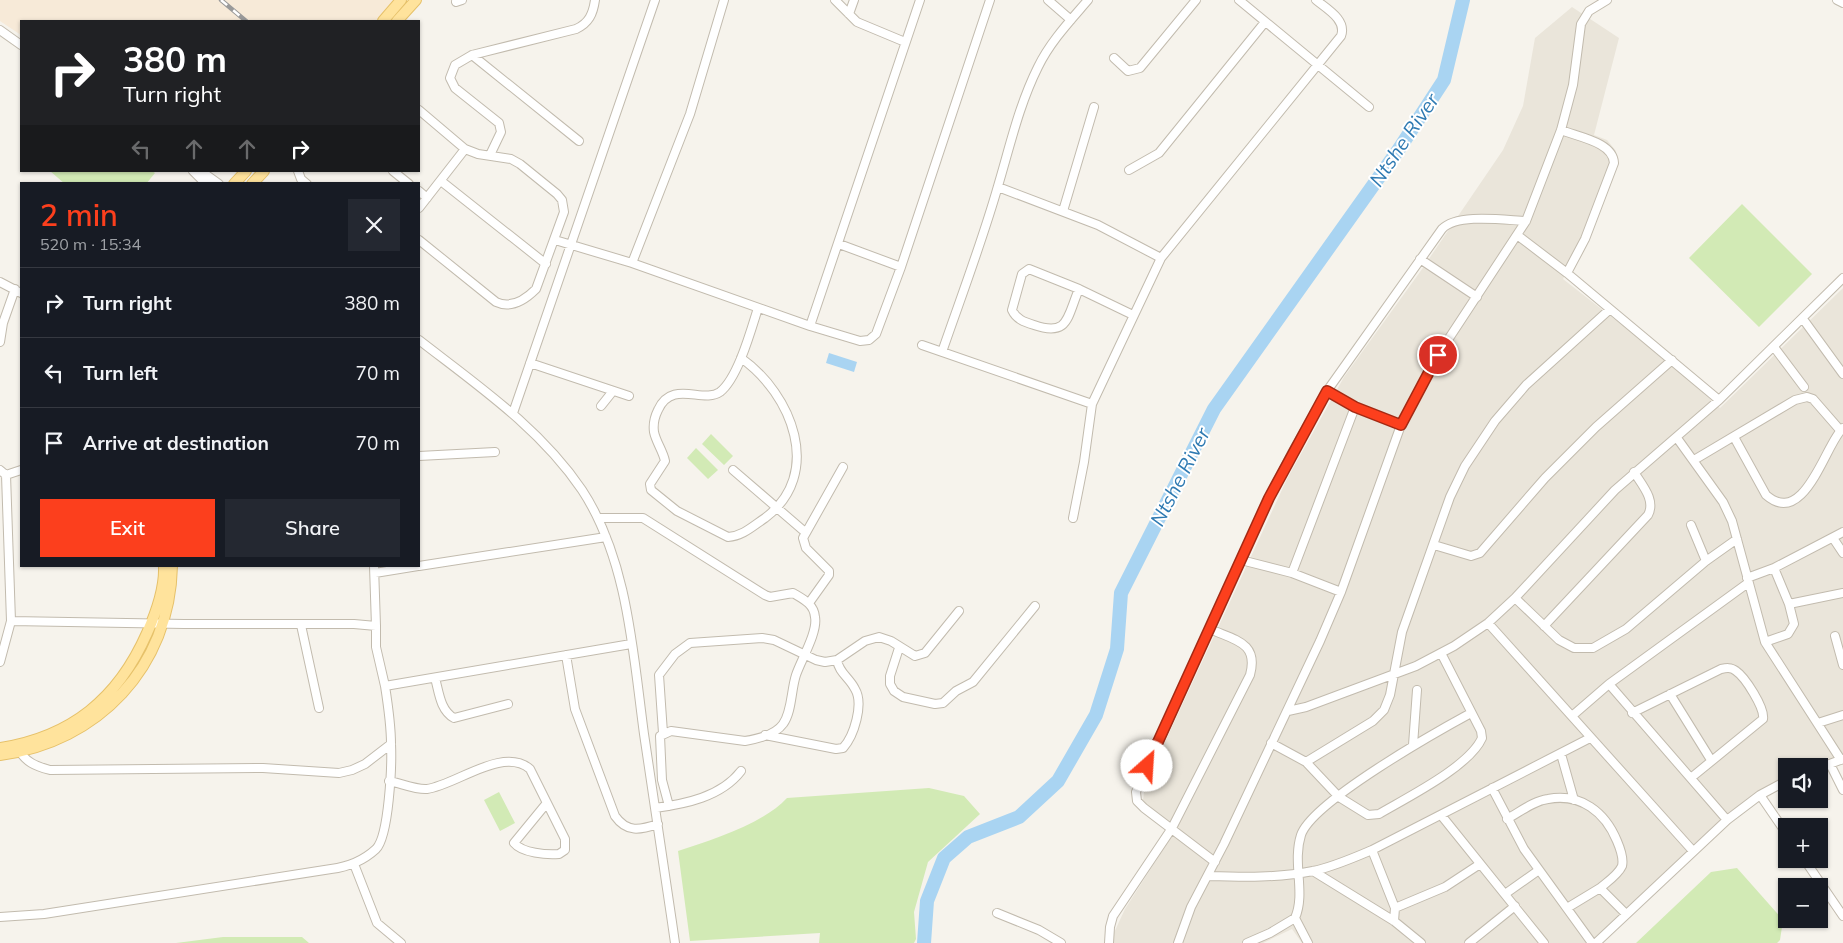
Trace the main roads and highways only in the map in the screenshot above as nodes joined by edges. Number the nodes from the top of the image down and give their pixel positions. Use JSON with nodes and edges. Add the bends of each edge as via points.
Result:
{"nodes":[{"id":1,"x":401,"y":0,"type":"edge"},
{"id":2,"x":416,"y":0,"type":"edge"},
{"id":3,"x":384,"y":20,"type":"edge"},
{"id":4,"x":398,"y":20,"type":"edge"},
{"id":5,"x":245,"y":172,"type":"edge"},
{"id":6,"x":263,"y":172,"type":"edge"},
{"id":7,"x":236,"y":182,"type":"edge"},
{"id":8,"x":254,"y":182,"type":"edge"},
{"id":9,"x":164,"y":567,"type":"edge"},
{"id":10,"x":172,"y":567,"type":"edge"},
{"id":11,"x":0,"y":748,"type":"edge"},
{"id":12,"x":19,"y":749,"type":"junction"},
{"id":13,"x":0,"y":755,"type":"edge"}],
"edges":[{"from":1,"to":3,"type":"main road"},
{"from":2,"to":4,"type":"main road"},
{"from":5,"to":7,"type":"main road"},
{"from":6,"to":8,"type":"main road"},
{"from":9,"to":12,"type":"main road","via":[[152,622],[129,668],[104,700],[60,730]]},
{"from":10,"to":12,"type":"main road","via":[[164,622],[139,674],[110,706],[82,728],[65,737]]},
{"from":11,"to":12,"type":"main road"},
{"from":12,"to":13,"type":"main road"}]}
